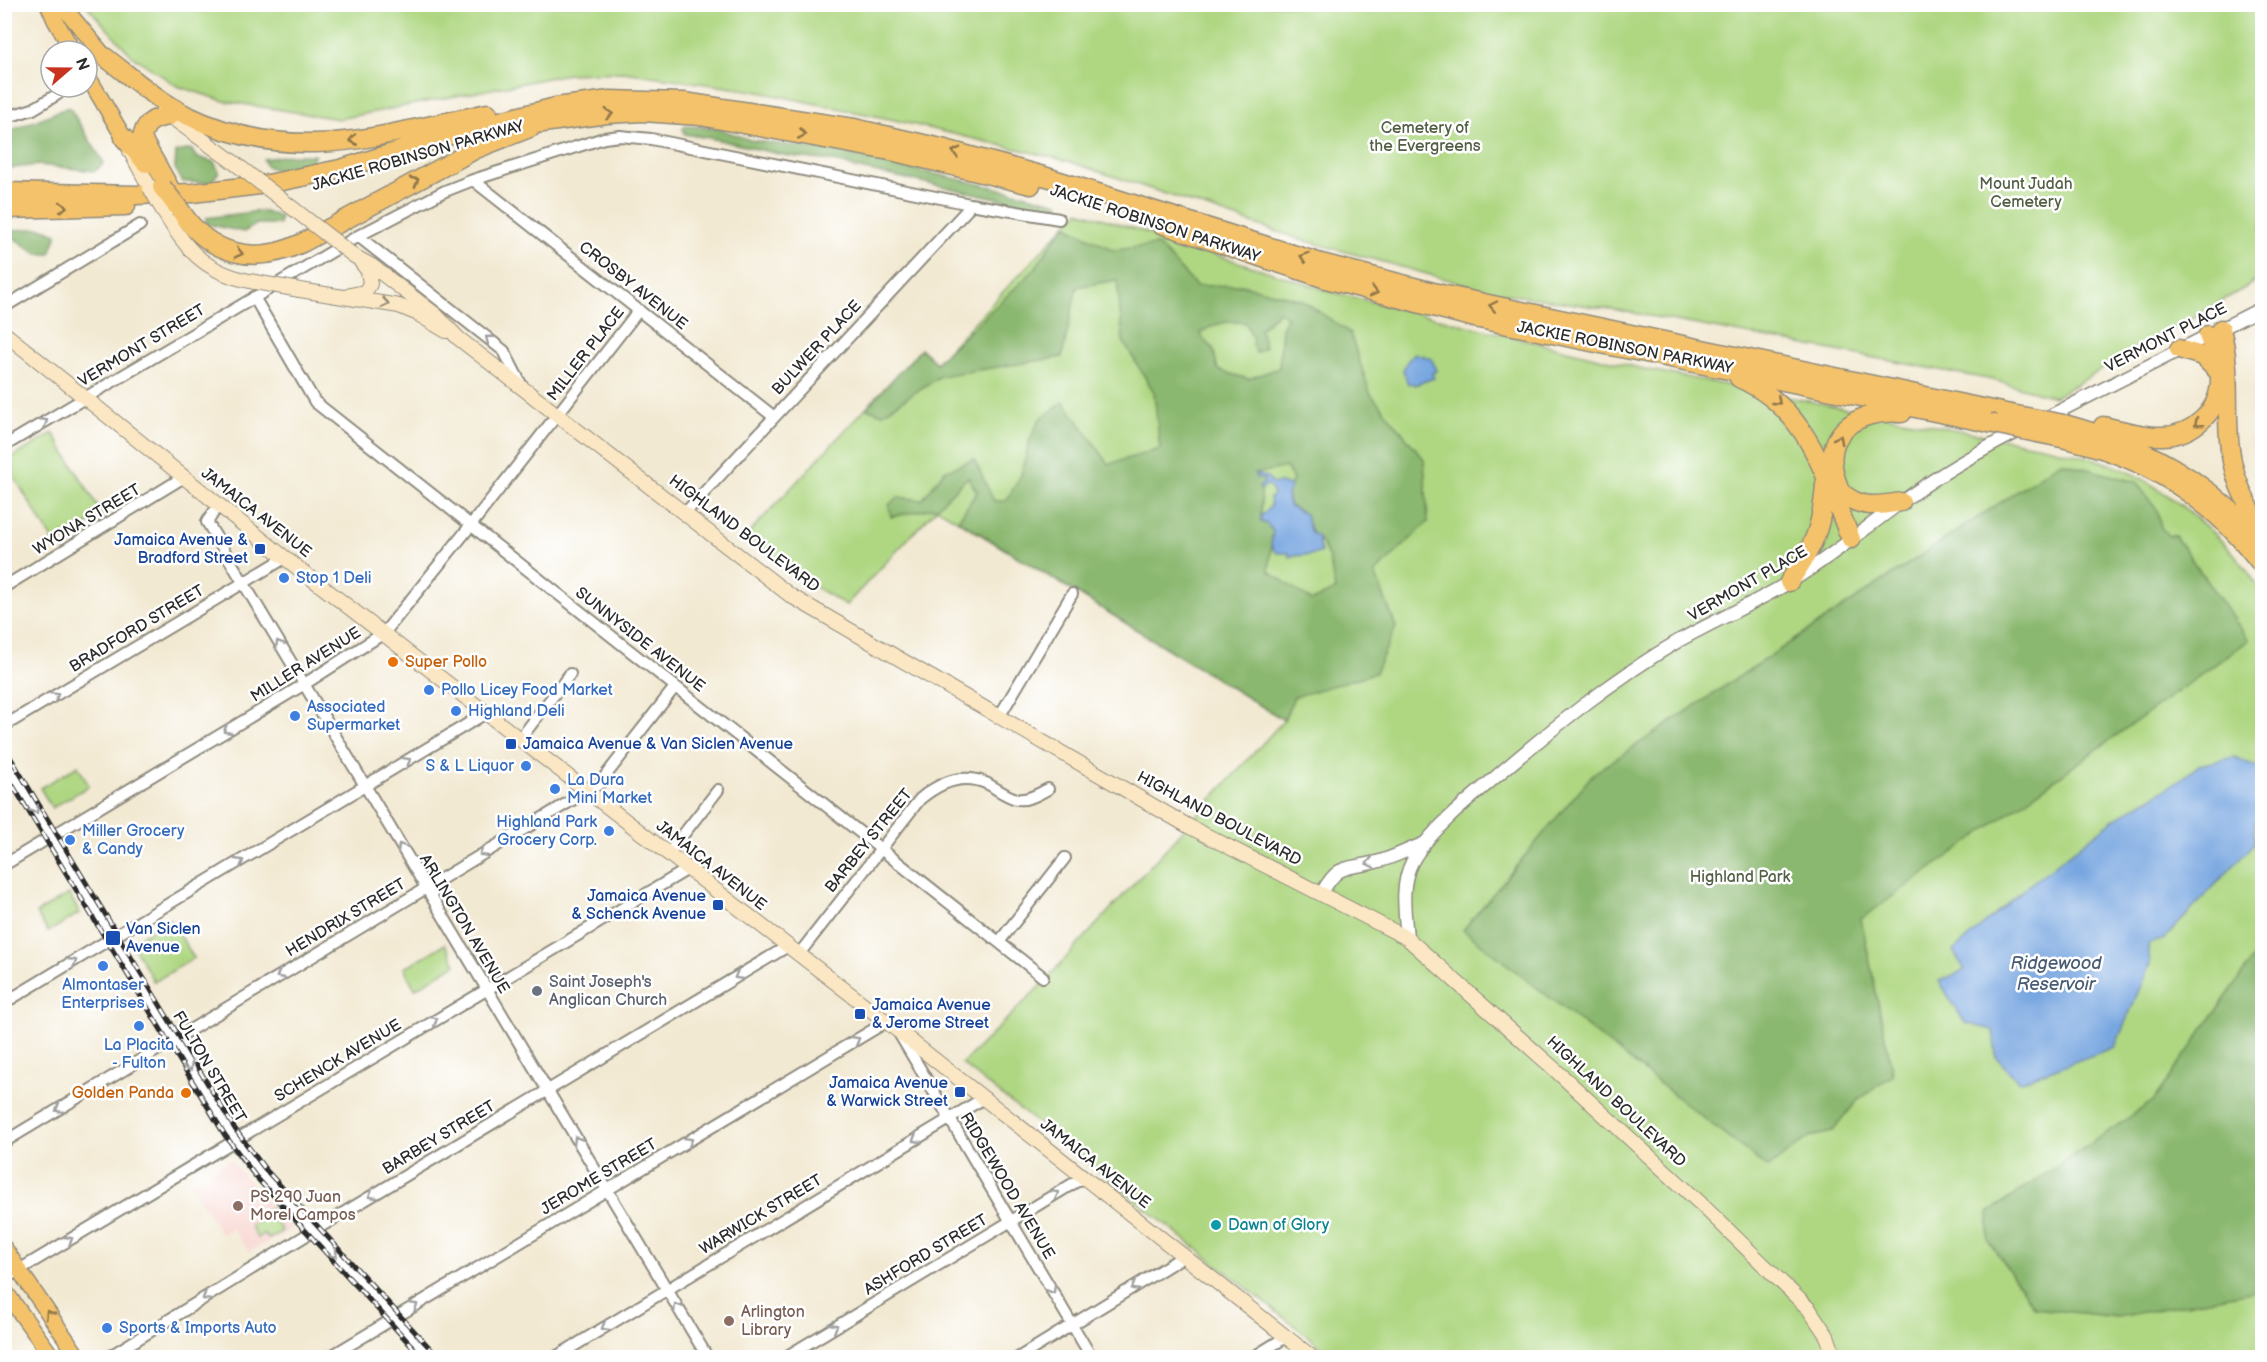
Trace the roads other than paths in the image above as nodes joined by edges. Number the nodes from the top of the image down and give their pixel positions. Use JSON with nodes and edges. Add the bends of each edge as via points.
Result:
{"nodes":[{"id":1,"x":48,"y":4,"type":"edge"},
{"id":2,"x":61,"y":4,"type":"edge"},
{"id":3,"x":66,"y":39,"type":"edge"},
{"id":4,"x":105,"y":57,"type":"junction"},
{"id":5,"x":99,"y":95,"type":"edge"},
{"id":6,"x":50,"y":99,"type":"edge"},
{"id":7,"x":553,"y":114,"type":"junction"},
{"id":8,"x":169,"y":116,"type":"junction"},
{"id":9,"x":4,"y":118,"type":"edge"},
{"id":10,"x":124,"y":138,"type":"joint"},
{"id":11,"x":146,"y":164,"type":"junction"},
{"id":12,"x":473,"y":180,"type":"junction"},
{"id":13,"x":5,"y":196,"type":"edge"},
{"id":14,"x":970,"y":204,"type":"junction"},
{"id":15,"x":1059,"y":219,"type":"dead end"},
{"id":16,"x":182,"y":222,"type":"junction"},
{"id":17,"x":140,"y":225,"type":"dead end"},
{"id":18,"x":358,"y":236,"type":"junction"},
{"id":19,"x":356,"y":257,"type":"junction"},
{"id":20,"x":295,"y":273,"type":"joint"},
{"id":21,"x":328,"y":294,"type":"junction"},
{"id":22,"x":254,"y":297,"type":"junction"},
{"id":23,"x":4,"y":307,"type":"edge"},
{"id":24,"x":2262,"y":308,"type":"edge"},
{"id":25,"x":639,"y":310,"type":"junction"},
{"id":26,"x":2215,"y":332,"type":"junction"},
{"id":27,"x":4,"y":333,"type":"edge"},
{"id":28,"x":458,"y":338,"type":"junction"},
{"id":29,"x":2180,"y":349,"type":"junction"},
{"id":30,"x":1707,"y":364,"type":"junction"},
{"id":31,"x":2219,"y":372,"type":"junction"},
{"id":32,"x":522,"y":386,"type":"junction"},
{"id":33,"x":84,"y":398,"type":"junction"},
{"id":34,"x":1949,"y":414,"type":"junction"},
{"id":35,"x":557,"y":415,"type":"junction"},
{"id":36,"x":773,"y":416,"type":"junction"},
{"id":37,"x":2061,"y":430,"type":"junction"},
{"id":38,"x":4,"y":446,"type":"edge"},
{"id":39,"x":184,"y":477,"type":"junction"},
{"id":40,"x":1825,"y":479,"type":"junction"},
{"id":41,"x":1841,"y":492,"type":"junction"},
{"id":42,"x":1900,"y":502,"type":"junction"},
{"id":43,"x":219,"y":505,"type":"junction"},
{"id":44,"x":685,"y":513,"type":"junction"},
{"id":45,"x":471,"y":525,"type":"junction"},
{"id":46,"x":2262,"y":528,"type":"edge"},
{"id":47,"x":1855,"y":536,"type":"junction"},
{"id":48,"x":2262,"y":544,"type":"edge"},
{"id":49,"x":285,"y":558,"type":"junction"},
{"id":50,"x":2262,"y":565,"type":"edge"},
{"id":51,"x":242,"y":582,"type":"junction"},
{"id":52,"x":1789,"y":582,"type":"junction"},
{"id":53,"x":4,"y":587,"type":"edge"},
{"id":54,"x":1072,"y":594,"type":"dead end"},
{"id":55,"x":384,"y":633,"type":"junction"},
{"id":56,"x":570,"y":674,"type":"dead end"},
{"id":57,"x":303,"y":685,"type":"junction"},
{"id":58,"x":675,"y":687,"type":"junction"},
{"id":59,"x":486,"y":713,"type":"junction"},
{"id":60,"x":999,"y":717,"type":"junction"},
{"id":61,"x":4,"y":726,"type":"edge"},
{"id":62,"x":520,"y":739,"type":"junction"},
{"id":63,"x":4,"y":760,"type":"edge"},
{"id":64,"x":364,"y":786,"type":"junction"},
{"id":65,"x":1048,"y":789,"type":"dead end"},
{"id":66,"x":718,"y":790,"type":"dead end"},
{"id":67,"x":587,"y":791,"type":"junction"},
{"id":68,"x":51,"y":837,"type":"junction"},
{"id":69,"x":1425,"y":843,"type":"junction"},
{"id":70,"x":881,"y":849,"type":"junction"},
{"id":71,"x":668,"y":854,"type":"junction"},
{"id":72,"x":1065,"y":858,"type":"dead end"},
{"id":73,"x":4,"y":865,"type":"edge"},
{"id":74,"x":688,"y":869,"type":"junction"},
{"id":75,"x":425,"y":888,"type":"junction"},
{"id":76,"x":1322,"y":893,"type":"junction"},
{"id":77,"x":1407,"y":938,"type":"junction"},
{"id":78,"x":112,"y":939,"type":"junction"},
{"id":79,"x":999,"y":942,"type":"junction"},
{"id":80,"x":793,"y":950,"type":"junction"},
{"id":81,"x":1042,"y":977,"type":"dead end"},
{"id":82,"x":486,"y":989,"type":"junction"},
{"id":83,"x":4,"y":1003,"type":"edge"},
{"id":84,"x":892,"y":1026,"type":"junction"},
{"id":85,"x":173,"y":1040,"type":"junction"},
{"id":86,"x":547,"y":1091,"type":"junction"},
{"id":87,"x":984,"y":1098,"type":"junction"},
{"id":88,"x":949,"y":1119,"type":"junction"},
{"id":89,"x":234,"y":1141,"type":"junction"},
{"id":90,"x":4,"y":1142,"type":"edge"},
{"id":91,"x":1084,"y":1177,"type":"junction"},
{"id":92,"x":607,"y":1190,"type":"junction"},
{"id":93,"x":1011,"y":1221,"type":"junction"},
{"id":94,"x":313,"y":1231,"type":"junction"},
{"id":95,"x":4,"y":1248,"type":"edge"},
{"id":96,"x":1185,"y":1256,"type":"junction"},
{"id":97,"x":19,"y":1270,"type":"junction"},
{"id":98,"x":4,"y":1279,"type":"edge"},
{"id":99,"x":666,"y":1289,"type":"junction"},
{"id":100,"x":4,"y":1290,"type":"edge"},
{"id":101,"x":393,"y":1318,"type":"junction"},
{"id":102,"x":1073,"y":1325,"type":"junction"},
{"id":103,"x":1287,"y":1337,"type":"junction"},
{"id":104,"x":53,"y":1358,"type":"edge"},
{"id":105,"x":79,"y":1358,"type":"edge"},
{"id":106,"x":106,"y":1358,"type":"edge"},
{"id":107,"x":328,"y":1358,"type":"edge"},
{"id":108,"x":429,"y":1358,"type":"edge"},
{"id":109,"x":554,"y":1358,"type":"edge"},
{"id":110,"x":708,"y":1358,"type":"edge"},
{"id":111,"x":784,"y":1358,"type":"edge"},
{"id":112,"x":1018,"y":1358,"type":"edge"},
{"id":113,"x":1092,"y":1358,"type":"edge"},
{"id":114,"x":1252,"y":1358,"type":"edge"},
{"id":115,"x":1312,"y":1358,"type":"edge"},
{"id":116,"x":1835,"y":1358,"type":"edge"}],
"edges":[{"from":1,"to":3,"type":"main road"},
{"from":2,"to":4,"type":"main road","name":"HIGHLAND BOULEVARD"},
{"from":7,"to":4,"type":"highway","one_way":true,"via":[[518,107],[343,142],[280,143],[240,135],[185,114]]},
{"from":4,"to":8,"type":"main road","name":"HIGHLAND BOULEVARD","via":[[142,96]]},
{"from":5,"to":10,"type":"main road"},
{"from":6,"to":9,"type":"street"},
{"from":7,"to":13,"type":"highway","name":"JACKIE ROBINSON PARKWAY","via":[[484,125],[340,169],[268,184],[202,192],[136,195],[43,191]]},
{"from":16,"to":7,"type":"highway","one_way":true,"via":[[236,253],[278,252],[302,243],[476,149]]},
{"from":7,"to":30,"type":"highway","name":"JACKIE ROBINSON PARKWAY","one_way":true,"via":[[679,114],[895,152],[1054,190],[1348,285],[1479,319]]},
{"from":37,"to":7,"type":"highway","name":"JACKIE ROBINSON PARKWAY","one_way":true,"bridge":true,"via":[[2006,413],[1441,294],[1321,263],[1047,177],[854,128],[666,100],[610,100]]},
{"from":8,"to":11,"type":"highway","via":[[152,121],[143,131]]},
{"from":8,"to":19,"type":"main road","name":"HIGHLAND BOULEVARD","bridge":true},
{"from":10,"to":11,"type":"highway"},
{"from":11,"to":16,"type":"highway","bridge":true},
{"from":12,"to":14,"type":"street","name":"JACKIE ROBINSON PARKWAY","via":[[620,136]]},
{"from":12,"to":18,"type":"street","name":"JACKIE ROBINSON PARKWAY"},
{"from":12,"to":25,"type":"street","name":"CROSBY AVENUE"},
{"from":14,"to":15,"type":"street","name":"JACKIE ROBINSON PARKWAY"},
{"from":14,"to":36,"type":"street","name":"BULWER PLACE"},
{"from":16,"to":21,"type":"main road","name":"HIGHLAND BOULEVARD","bridge":true,"via":[[189,250],[229,276]]},
{"from":17,"to":23,"type":"street"},
{"from":18,"to":20,"type":"street","name":"JACKIE ROBINSON PARKWAY"},
{"from":32,"to":18,"type":"street","name":"HIGHLAND BOULEVARD","one_way":true,"via":[[504,351]]},
{"from":19,"to":21,"type":"main road","via":[[369,276],[367,290],[358,294]]},
{"from":19,"to":28,"type":"main road","name":"HIGHLAND BOULEVARD","via":[[436,315]]},
{"from":20,"to":22,"type":"street","name":"VERMONT STREET"},
{"from":21,"to":28,"type":"main road","name":"HIGHLAND BOULEVARD","one_way":true,"via":[[399,306]]},
{"from":22,"to":33,"type":"street","name":"VERMONT STREET"},
{"from":22,"to":45,"type":"street","name":"SUNNYSIDE AVENUE","via":[[315,402]]},
{"from":24,"to":26,"type":"street","name":"VERMONT PLACE"},
{"from":25,"to":35,"type":"street","name":"MILLER PLACE"},
{"from":25,"to":36,"type":"street","name":"CROSBY AVENUE"},
{"from":26,"to":29,"type":"street","name":"VERMONT PLACE"},
{"from":26,"to":31,"type":"highway"},
{"from":26,"to":46,"type":"highway","via":[[2228,363],[2230,452],[2242,495]]},
{"from":27,"to":33,"type":"main road","name":"JAMAICA AVENUE"},
{"from":28,"to":32,"type":"main road","name":"HIGHLAND BOULEVARD"},
{"from":29,"to":31,"type":"highway","via":[[2202,356]]},
{"from":29,"to":42,"type":"street","name":"VERMONT PLACE","via":[[2002,440]]},
{"from":30,"to":34,"type":"highway","name":"JACKIE ROBINSON PARKWAY"},
{"from":30,"to":40,"type":"highway","one_way":true,"via":[[1757,387],[1782,406],[1808,438]]},
{"from":31,"to":37,"type":"highway","one_way":true,"via":[[2218,395],[2211,410],[2199,424],[2178,434],[2156,436],[2094,424]]},
{"from":32,"to":35,"type":"main road","name":"HIGHLAND BOULEVARD"},
{"from":38,"to":33,"type":"street","name":"VERMONT STREET","one_way":true},
{"from":33,"to":39,"type":"main road","name":"JAMAICA AVENUE"},
{"from":34,"to":37,"type":"highway","name":"JACKIE ROBINSON PARKWAY","bridge":true,"via":[[1989,423]]},
{"from":41,"to":34,"type":"highway","one_way":true,"via":[[1834,476],[1833,455],[1840,434],[1855,420],[1882,412]]},
{"from":35,"to":44,"type":"main road","name":"HIGHLAND BOULEVARD"},
{"from":35,"to":45,"type":"street","name":"MILLER AVENUE"},
{"from":36,"to":44,"type":"street","name":"BULWER PLACE"},
{"from":37,"to":48,"type":"highway","name":"JACKIE ROBINSON PARKWAY","via":[[2130,445],[2179,470],[2223,503]]},
{"from":37,"to":50,"type":"highway","name":"JACKIE ROBINSON PARKWAY","via":[[2139,462],[2201,501]]},
{"from":39,"to":43,"type":"main road","name":"JAMAICA AVENUE"},
{"from":39,"to":53,"type":"street","name":"WYONA STREET"},
{"from":40,"to":47,"type":"highway"},
{"from":40,"to":52,"type":"highway","via":[[1818,530],[1807,556]]},
{"from":41,"to":42,"type":"highway","via":[[1868,507]]},
{"from":41,"to":47,"type":"highway"},
{"from":42,"to":47,"type":"street","name":"VERMONT PLACE"},
{"from":43,"to":49,"type":"main road","name":"JAMAICA AVENUE"},
{"from":43,"to":51,"type":"street","name":"ARLINGTON AVENUE","via":[[207,522]]},
{"from":44,"to":60,"type":"main road","name":"HIGHLAND BOULEVARD","via":[[791,596]]},
{"from":45,"to":55,"type":"street","name":"MILLER AVENUE"},
{"from":45,"to":58,"type":"street","name":"SUNNYSIDE AVENUE"},
{"from":47,"to":52,"type":"street","name":"VERMONT PLACE"},
{"from":49,"to":51,"type":"street","name":"BRADFORD STREET"},
{"from":49,"to":55,"type":"main road","name":"JAMAICA AVENUE"},
{"from":57,"to":51,"type":"street","name":"ARLINGTON AVENUE","one_way":true},
{"from":61,"to":51,"type":"street","name":"BRADFORD STREET","one_way":true},
{"from":52,"to":69,"type":"street","name":"VERMONT PLACE","via":[[1621,678],[1547,733]]},
{"from":54,"to":60,"type":"street"},
{"from":55,"to":57,"type":"street","name":"MILLER AVENUE"},
{"from":55,"to":59,"type":"main road","name":"JAMAICA AVENUE"},
{"from":56,"to":62,"type":"street"},
{"from":57,"to":64,"type":"street","name":"ARLINGTON AVENUE"},
{"from":57,"to":68,"type":"street","name":"MILLER AVENUE","one_way":true},
{"from":58,"to":67,"type":"street","name":"HENDRIX STREET","via":[[599,784]]},
{"from":58,"to":70,"type":"street","name":"SUNNYSIDE AVENUE"},
{"from":59,"to":62,"type":"main road","name":"JAMAICA AVENUE"},
{"from":64,"to":59,"type":"street","one_way":true},
{"from":60,"to":76,"type":"main road","name":"HIGHLAND BOULEVARD","via":[[1188,826]]},
{"from":62,"to":67,"type":"main road","name":"JAMAICA AVENUE"},
{"from":63,"to":68,"type":"street","name":"FULTON STREET","one_way":true},
{"from":75,"to":64,"type":"street","name":"ARLINGTON AVENUE","one_way":true},
{"from":78,"to":64,"type":"street","one_way":true},
{"from":65,"to":70,"type":"street","name":"BARBEY STREET","via":[[1030,798],[1016,799],[969,779],[943,783],[920,800]]},
{"from":66,"to":71,"type":"street"},
{"from":67,"to":71,"type":"main road","name":"JAMAICA AVENUE"},
{"from":67,"to":75,"type":"street","name":"HENDRIX STREET","one_way":true},
{"from":68,"to":73,"type":"street","name":"MILLER AVENUE"},
{"from":68,"to":78,"type":"street","name":"FULTON STREET"},
{"from":69,"to":76,"type":"street","one_way":true,"via":[[1377,862],[1347,867],[1335,874]]},
{"from":69,"to":77,"type":"street","name":"VERMONT PLACE","via":[[1406,875]]},
{"from":70,"to":79,"type":"street","name":"SUNNYSIDE AVENUE"},
{"from":70,"to":80,"type":"street","name":"BARBEY STREET"},
{"from":71,"to":74,"type":"main road","name":"JAMAICA AVENUE"},
{"from":72,"to":79,"type":"street"},
{"from":74,"to":80,"type":"main road","name":"JAMAICA AVENUE"},
{"from":74,"to":82,"type":"street","name":"SCHENCK AVENUE"},
{"from":75,"to":82,"type":"street","name":"ARLINGTON AVENUE"},
{"from":75,"to":85,"type":"street","name":"HENDRIX STREET","one_way":true},
{"from":76,"to":77,"type":"main road","name":"HIGHLAND BOULEVARD"},
{"from":77,"to":116,"type":"main road","name":"HIGHLAND BOULEVARD","via":[[1700,1203],[1809,1309],[1827,1336]]},
{"from":83,"to":78,"type":"street","one_way":true},
{"from":78,"to":85,"type":"street","name":"FULTON STREET"},
{"from":79,"to":81,"type":"street","name":"SUNNYSIDE AVENUE"},
{"from":80,"to":84,"type":"main road","name":"JAMAICA AVENUE"},
{"from":80,"to":86,"type":"street","name":"BARBEY STREET","one_way":true},
{"from":82,"to":86,"type":"street","name":"ARLINGTON AVENUE"},
{"from":89,"to":82,"type":"street","name":"SCHENCK AVENUE","one_way":true},
{"from":84,"to":87,"type":"main road","name":"JAMAICA AVENUE"},
{"from":84,"to":88,"type":"street","name":"RIDGEWOOD AVENUE"},
{"from":92,"to":84,"type":"street","name":"JEROME STREET","one_way":true},
{"from":85,"to":89,"type":"street","name":"FULTON STREET","one_way":true},
{"from":85,"to":90,"type":"street","name":"HENDRIX STREET","one_way":true},
{"from":92,"to":86,"type":"street","name":"ARLINGTON AVENUE","one_way":true},
{"from":86,"to":94,"type":"street","name":"BARBEY STREET","one_way":true},
{"from":87,"to":88,"type":"street","name":"WARWICK STREET"},
{"from":87,"to":91,"type":"main road","name":"JAMAICA AVENUE"},
{"from":88,"to":93,"type":"street","name":"RIDGEWOOD AVENUE"},
{"from":88,"to":99,"type":"street","name":"WARWICK STREET","one_way":true},
{"from":89,"to":94,"type":"street","name":"FULTON STREET"},
{"from":97,"to":89,"type":"street","name":"SCHENCK AVENUE","one_way":true},
{"from":93,"to":91,"type":"street","name":"ASHFORD STREET","one_way":true},
{"from":91,"to":96,"type":"main road","name":"JAMAICA AVENUE"},
{"from":92,"to":99,"type":"street","name":"ARLINGTON AVENUE"},
{"from":101,"to":92,"type":"street","name":"JEROME STREET","one_way":true},
{"from":93,"to":102,"type":"street","name":"RIDGEWOOD AVENUE","one_way":true},
{"from":111,"to":93,"type":"street","name":"ASHFORD STREET","one_way":true},
{"from":94,"to":101,"type":"street","name":"FULTON STREET","one_way":true},
{"from":94,"to":106,"type":"street","name":"BARBEY STREET","one_way":true},
{"from":95,"to":97,"type":"main road"},
{"from":96,"to":102,"type":"street","one_way":true},
{"from":96,"to":103,"type":"main road","name":"JAMAICA AVENUE"},
{"from":97,"to":98,"type":"street","name":"SCHENCK AVENUE"},
{"from":105,"to":97,"type":"main road","one_way":true},
{"from":99,"to":109,"type":"street","name":"WARWICK STREET","one_way":true},
{"from":110,"to":99,"type":"street","name":"ARLINGTON AVENUE","one_way":true},
{"from":100,"to":104,"type":"main road"},
{"from":101,"to":107,"type":"street","name":"JEROME STREET"},
{"from":101,"to":108,"type":"street","name":"FULTON STREET"},
{"from":102,"to":112,"type":"street"},
{"from":102,"to":113,"type":"street","name":"RIDGEWOOD AVENUE"},
{"from":103,"to":114,"type":"street"},
{"from":103,"to":115,"type":"main road","name":"JAMAICA AVENUE"}]}
